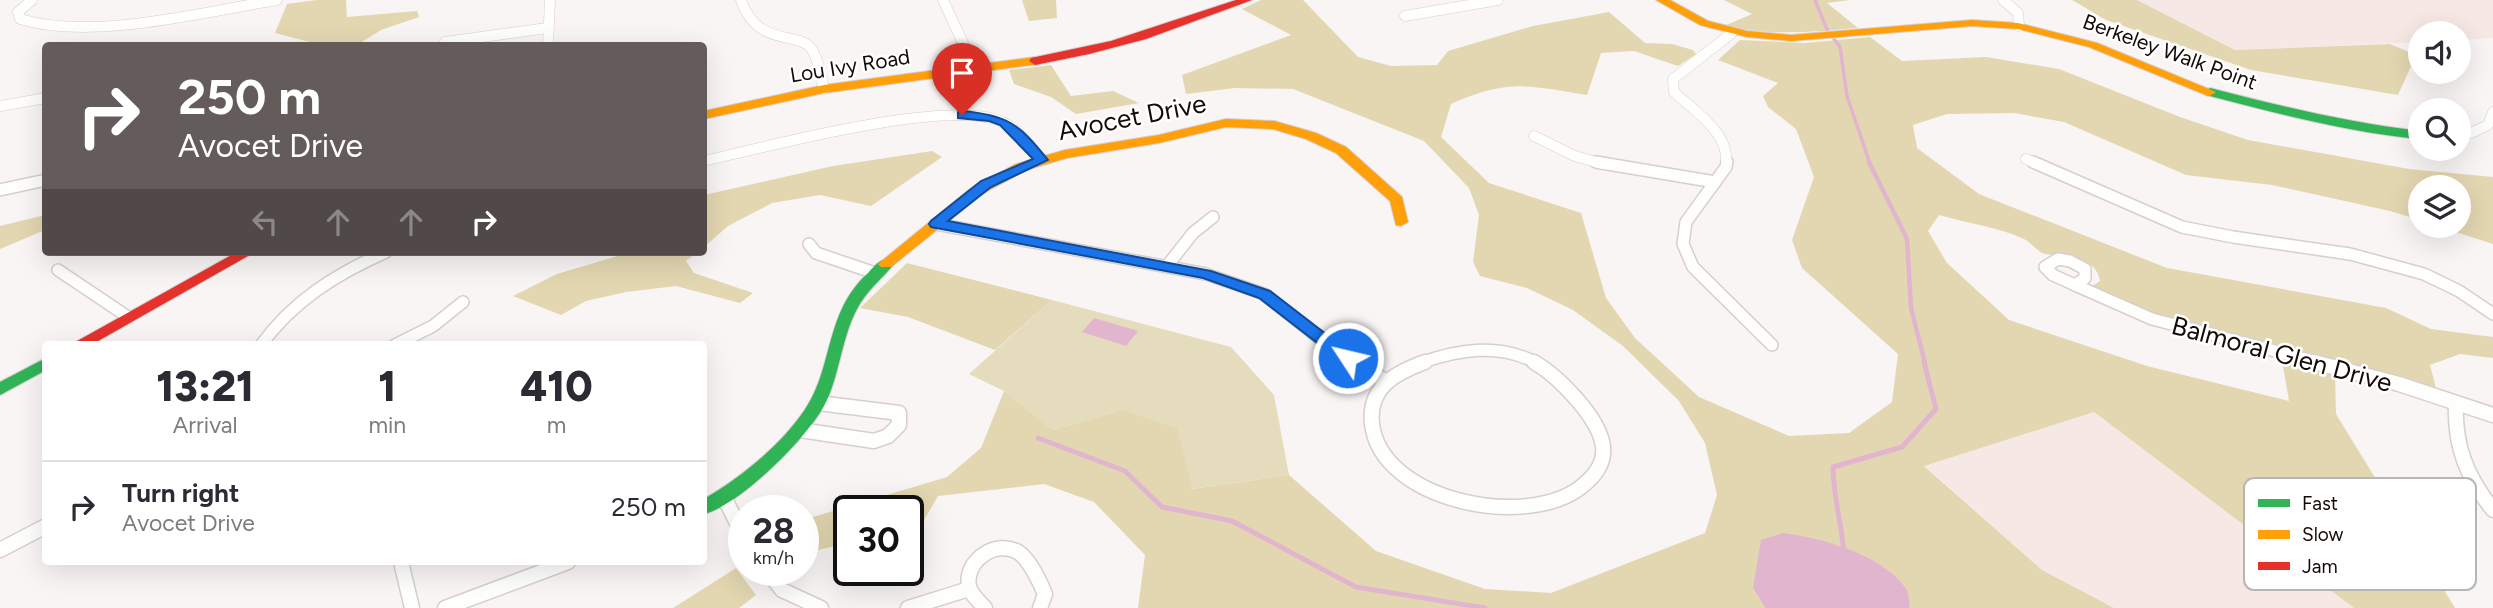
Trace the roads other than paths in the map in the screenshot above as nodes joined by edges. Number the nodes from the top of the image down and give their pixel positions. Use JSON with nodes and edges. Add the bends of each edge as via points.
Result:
{"nodes":[{"id":1,"x":32,"y":0,"type":"edge"},
{"id":2,"x":277,"y":0,"type":"edge"},
{"id":3,"x":550,"y":0,"type":"edge"},
{"id":4,"x":741,"y":0,"type":"edge"},
{"id":5,"x":943,"y":0,"type":"edge"},
{"id":6,"x":1246,"y":0,"type":"edge"},
{"id":7,"x":1498,"y":0,"type":"edge"},
{"id":8,"x":1662,"y":0,"type":"edge"},
{"id":9,"x":2003,"y":0,"type":"edge"},
{"id":10,"x":1405,"y":16,"type":"dead end"},
{"id":11,"x":2019,"y":26,"type":"junction"},
{"id":12,"x":547,"y":28,"type":"junction"},
{"id":13,"x":1732,"y":33,"type":"junction"},
{"id":14,"x":445,"y":42,"type":"dead end"},
{"id":15,"x":548,"y":42,"type":"edge"},
{"id":16,"x":975,"y":69,"type":"junction"},
{"id":17,"x":824,"y":89,"type":"junction"},
{"id":18,"x":42,"y":100,"type":"edge"},
{"id":19,"x":0,"y":106,"type":"edge"},
{"id":20,"x":2493,"y":112,"type":"edge"},
{"id":21,"x":707,"y":113,"type":"edge"},
{"id":22,"x":2471,"y":133,"type":"edge"},
{"id":23,"x":2408,"y":134,"type":"edge"},
{"id":24,"x":1534,"y":136,"type":"dead end"},
{"id":25,"x":2026,"y":159,"type":"dead end"},
{"id":26,"x":707,"y":160,"type":"edge"},
{"id":27,"x":1041,"y":160,"type":"junction"},
{"id":28,"x":42,"y":181,"type":"edge"},
{"id":29,"x":1715,"y":182,"type":"junction"},
{"id":30,"x":0,"y":190,"type":"edge"},
{"id":31,"x":1213,"y":217,"type":"dead end"},
{"id":32,"x":1401,"y":222,"type":"dead end"},
{"id":33,"x":936,"y":224,"type":"junction"},
{"id":34,"x":809,"y":244,"type":"dead end"},
{"id":35,"x":241,"y":256,"type":"edge"},
{"id":36,"x":376,"y":256,"type":"edge"},
{"id":37,"x":1167,"y":266,"type":"junction"},
{"id":38,"x":58,"y":270,"type":"dead end"},
{"id":39,"x":875,"y":273,"type":"junction"},
{"id":40,"x":2074,"y":285,"type":"dead end"},
{"id":41,"x":463,"y":302,"type":"dead end"},
{"id":42,"x":2493,"y":314,"type":"edge"},
{"id":43,"x":128,"y":317,"type":"junction"},
{"id":44,"x":85,"y":341,"type":"edge"},
{"id":45,"x":264,"y":341,"type":"edge"},
{"id":46,"x":403,"y":341,"type":"edge"},
{"id":47,"x":1772,"y":345,"type":"dead end"},
{"id":48,"x":42,"y":365,"type":"edge"},
{"id":49,"x":1385,"y":381,"type":"junction"},
{"id":50,"x":0,"y":389,"type":"edge"},
{"id":51,"x":818,"y":403,"type":"junction"},
{"id":52,"x":2456,"y":403,"type":"junction"},
{"id":53,"x":2493,"y":415,"type":"edge"},
{"id":54,"x":800,"y":430,"type":"junction"},
{"id":55,"x":2471,"y":478,"type":"edge"},
{"id":56,"x":2476,"y":487,"type":"edge"},
{"id":57,"x":724,"y":497,"type":"junction"},
{"id":58,"x":728,"y":505,"type":"edge"},
{"id":59,"x":707,"y":506,"type":"edge"},
{"id":60,"x":2493,"y":510,"type":"edge"},
{"id":61,"x":42,"y":528,"type":"edge"},
{"id":62,"x":0,"y":550,"type":"edge"},
{"id":63,"x":402,"y":565,"type":"edge"},
{"id":64,"x":560,"y":565,"type":"edge"},
{"id":65,"x":779,"y":586,"type":"edge"},
{"id":66,"x":969,"y":589,"type":"junction"},
{"id":67,"x":412,"y":608,"type":"edge"},
{"id":68,"x":444,"y":608,"type":"edge"},
{"id":69,"x":821,"y":608,"type":"edge"},
{"id":70,"x":908,"y":608,"type":"edge"},
{"id":71,"x":985,"y":608,"type":"edge"},
{"id":72,"x":1040,"y":608,"type":"edge"}],
"edges":[{"from":1,"to":2,"type":"street","via":[[18,12],[20,19],[60,28]]},
{"from":3,"to":12,"type":"street"},
{"from":4,"to":17,"type":"street","via":[[753,27],[813,50]]},
{"from":5,"to":16,"type":"street"},
{"from":6,"to":16,"type":"street","name":"Lou Ivy Road","via":[[1113,46]]},
{"from":7,"to":10,"type":"street"},
{"from":8,"to":13,"type":"street","name":"Berkeley Walk Point","via":[[1689,17]]},
{"from":9,"to":11,"type":"street","via":[[2018,13]]},
{"from":11,"to":13,"type":"street","name":"Berkeley Walk Point","via":[[1949,22],[1788,39]]},
{"from":11,"to":23,"type":"street","name":"Berkeley Walk Point","via":[[2095,46],[2265,108]]},
{"from":12,"to":14,"type":"street"},
{"from":12,"to":15,"type":"street"},
{"from":13,"to":29,"type":"street","via":[[1720,47],[1673,79],[1674,92],[1719,134],[1728,151],[1726,167]]},
{"from":16,"to":17,"type":"street","name":"Lou Ivy Road"},
{"from":17,"to":21,"type":"street","name":"Lou Ivy Road"},
{"from":18,"to":19,"type":"street"},
{"from":20,"to":22,"type":"street","via":[[2488,125]]},
{"from":24,"to":29,"type":"street","via":[[1586,159]]},
{"from":25,"to":42,"type":"street","via":[[2161,220],[2385,260],[2435,278]]},
{"from":26,"to":27,"type":"street","via":[[862,127],[962,115],[1005,123]]},
{"from":27,"to":32,"type":"street","name":"Avocet Drive","via":[[1226,123],[1274,125],[1341,150],[1397,200]]},
{"from":27,"to":33,"type":"street","name":"Avocet Drive","via":[[986,184]]},
{"from":28,"to":30,"type":"street"},
{"from":29,"to":47,"type":"street","via":[[1686,222],[1683,244],[1693,267]]},
{"from":31,"to":37,"type":"street"},
{"from":33,"to":37,"type":"street"},
{"from":33,"to":39,"type":"street","name":"Avocet Drive"},
{"from":34,"to":39,"type":"street","via":[[816,253]]},
{"from":35,"to":43,"type":"street"},
{"from":36,"to":45,"type":"street","via":[[309,294],[273,326]]},
{"from":37,"to":49,"type":"street","via":[[1206,274],[1264,295],[1330,347]]},
{"from":38,"to":43,"type":"street"},
{"from":39,"to":51,"type":"street","name":"Avocet Drive","via":[[845,312]]},
{"from":40,"to":52,"type":"street","name":"Balmoral Glen Drive","via":[[2198,334],[2345,369]]},
{"from":41,"to":46,"type":"street","via":[[433,326]]},
{"from":43,"to":44,"type":"street"},
{"from":48,"to":50,"type":"street"},
{"from":49,"to":49,"type":"street","via":[[1423,363],[1474,349],[1532,360],[1576,399],[1601,437],[1597,471],[1585,486],[1566,496],[1525,508],[1479,505],[1433,491],[1395,468],[1375,441],[1370,419],[1373,401]]},
{"from":51,"to":54,"type":"street","name":"Avocet Drive"},
{"from":51,"to":54,"type":"street","via":[[899,413],[899,425],[874,441]]},
{"from":52,"to":53,"type":"street","name":"Balmoral Glen Drive"},
{"from":52,"to":55,"type":"street","via":[[2454,435]]},
{"from":54,"to":57,"type":"street","name":"Avocet Drive"},
{"from":56,"to":60,"type":"street"},
{"from":57,"to":58,"type":"street"},
{"from":57,"to":59,"type":"street","name":"Avocet Drive"},
{"from":61,"to":62,"type":"street"},
{"from":63,"to":67,"type":"street"},
{"from":64,"to":68,"type":"street"},
{"from":65,"to":69,"type":"street"},
{"from":66,"to":70,"type":"street"},
{"from":66,"to":71,"type":"street"},
{"from":66,"to":72,"type":"street","via":[[968,571],[977,558],[990,550],[1005,549],[1018,553],[1045,591]]}]}
